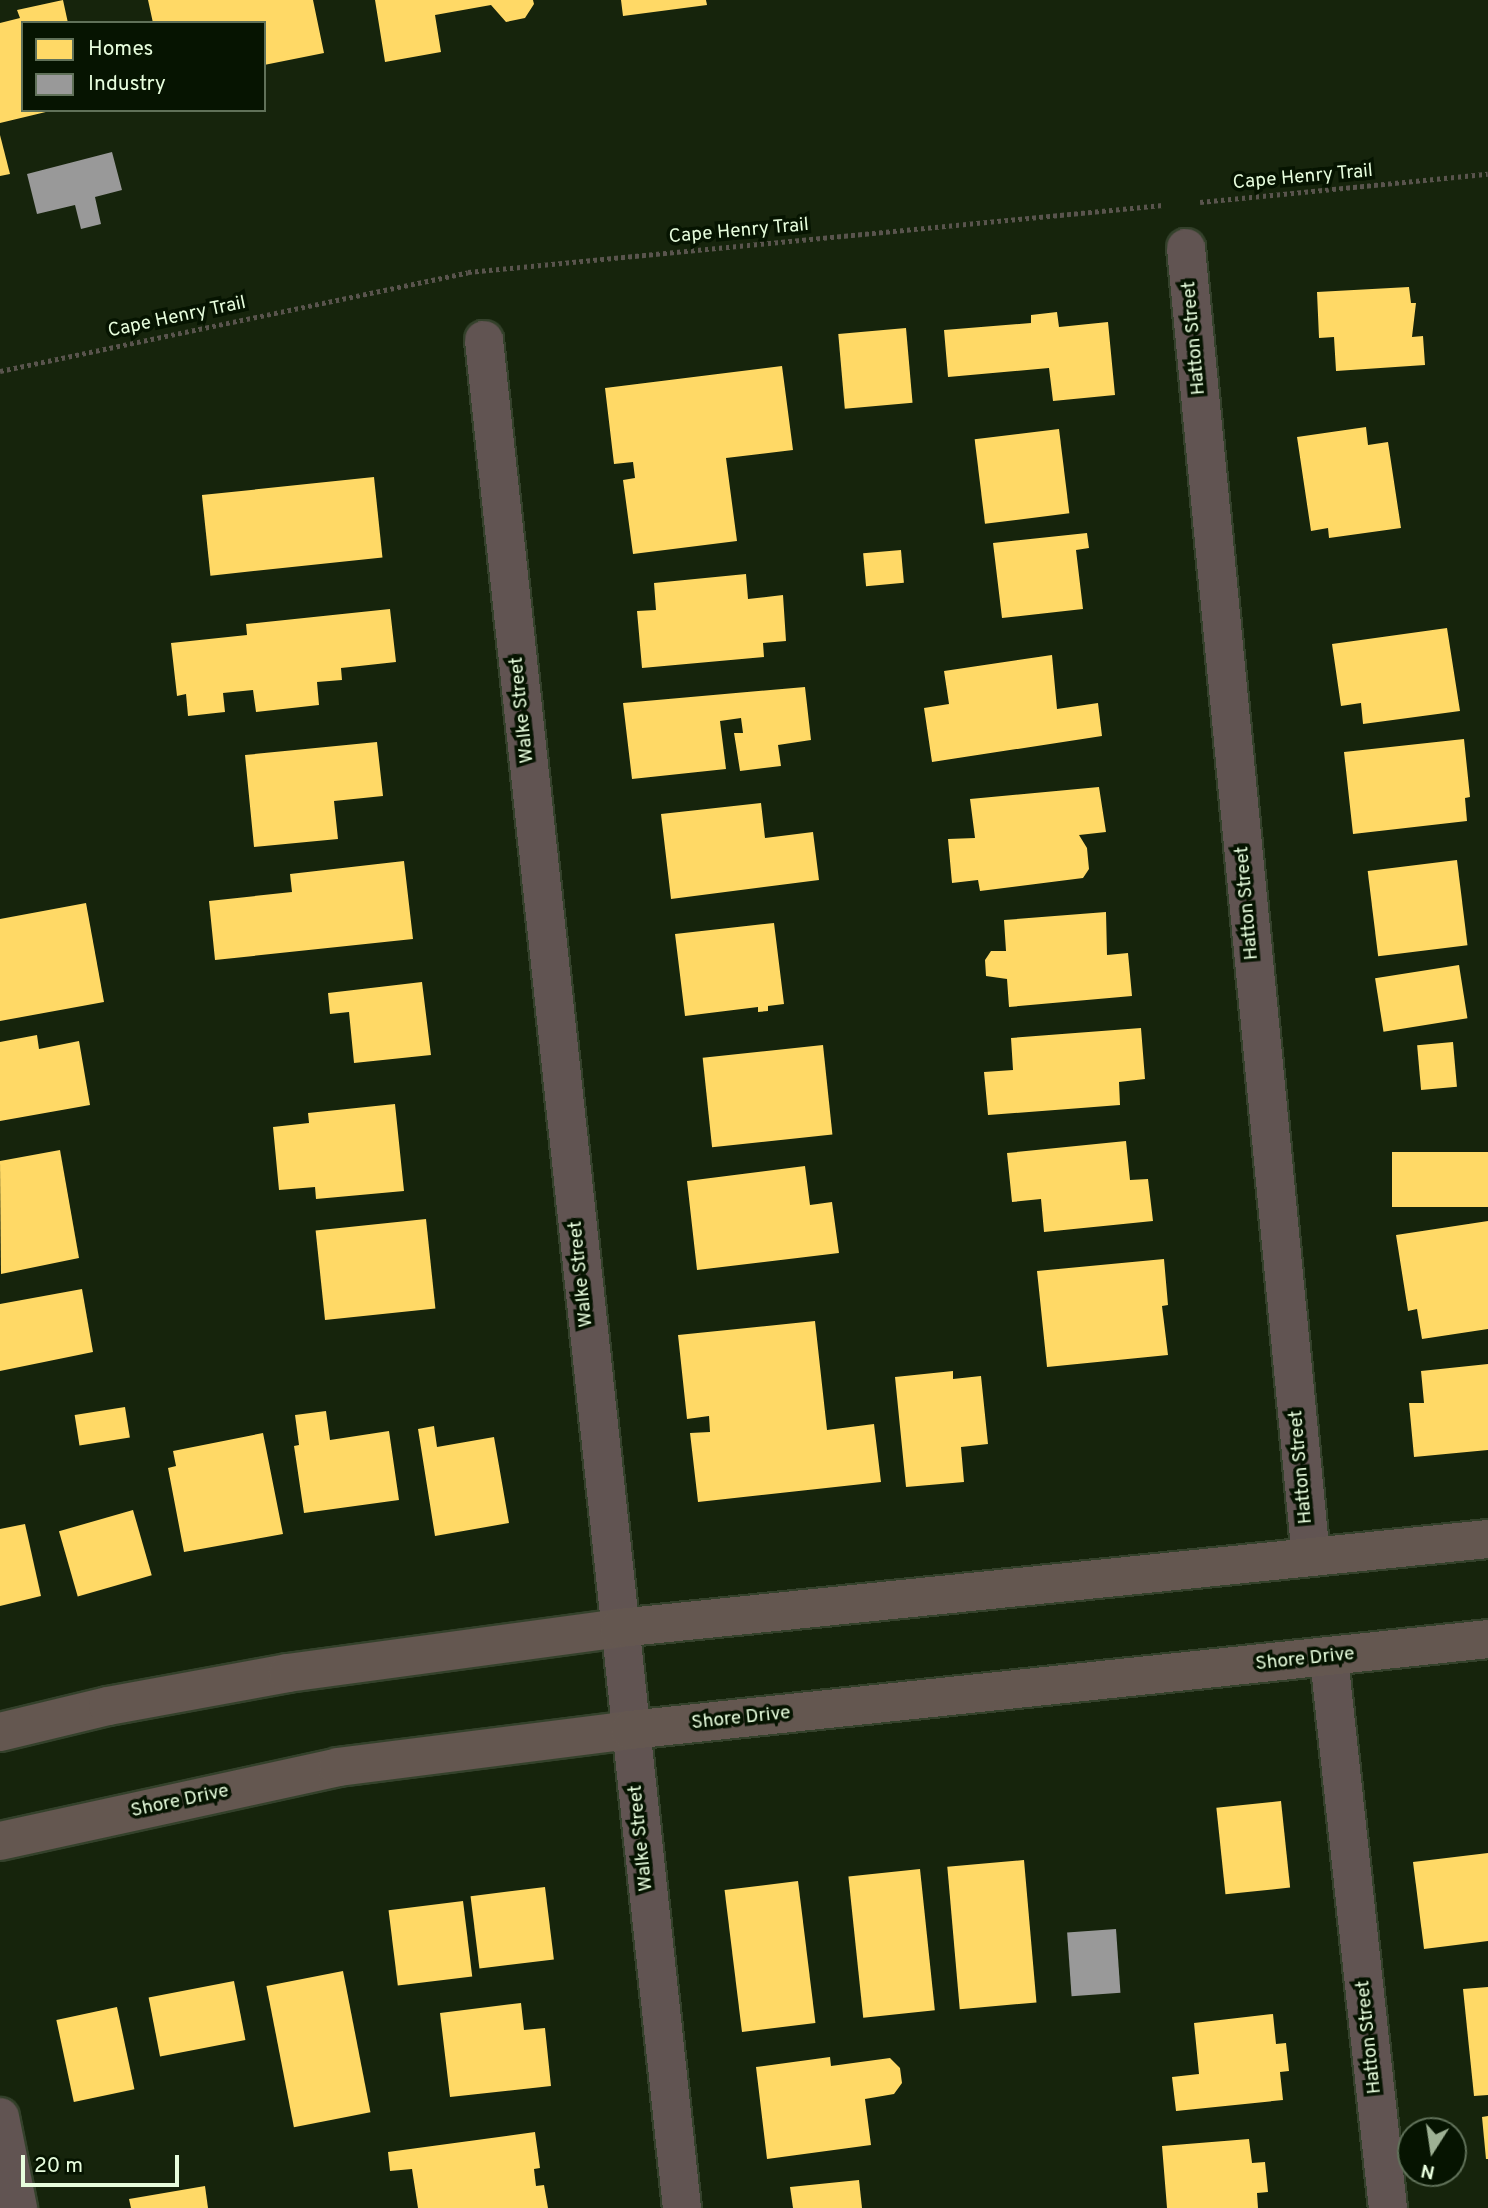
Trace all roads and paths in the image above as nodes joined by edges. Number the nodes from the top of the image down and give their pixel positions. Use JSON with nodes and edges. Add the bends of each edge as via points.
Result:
{"nodes":[{"id":1,"x":1488,"y":174,"type":"edge"},
{"id":2,"x":1199,"y":202,"type":"dead end"},
{"id":3,"x":1171,"y":204,"type":"dead end"},
{"id":4,"x":1186,"y":248,"type":"dead end"},
{"id":5,"x":484,"y":340,"type":"dead end"},
{"id":6,"x":0,"y":371,"type":"edge"},
{"id":7,"x":1488,"y":1539,"type":"edge"},
{"id":8,"x":1311,"y":1558,"type":"junction"},
{"id":9,"x":619,"y":1628,"type":"junction"},
{"id":10,"x":1488,"y":1639,"type":"edge"},
{"id":11,"x":1329,"y":1658,"type":"junction"},
{"id":12,"x":630,"y":1730,"type":"junction"},
{"id":13,"x":0,"y":1732,"type":"edge"},
{"id":14,"x":0,"y":1841,"type":"edge"},
{"id":15,"x":0,"y":2116,"type":"edge"},
{"id":16,"x":18,"y":2208,"type":"edge"},
{"id":17,"x":682,"y":2208,"type":"edge"},
{"id":18,"x":1388,"y":2208,"type":"edge"}],
"edges":[{"from":1,"to":2,"type":"path","name":"Cape Henry Trail"},
{"from":3,"to":6,"type":"path","name":"Cape Henry Trail","via":[[468,272]]},
{"from":4,"to":8,"type":"street","name":"Hatton Street"},
{"from":5,"to":9,"type":"street","name":"Walke Street"},
{"from":7,"to":8,"type":"highway"},
{"from":8,"to":9,"type":"highway"},
{"from":9,"to":12,"type":"street","name":"Walke Street"},
{"from":9,"to":13,"type":"highway","via":[[318,1667],[108,1706]]},
{"from":10,"to":11,"type":"highway","name":"Shore Drive"},
{"from":11,"to":12,"type":"highway","name":"Shore Drive"},
{"from":11,"to":18,"type":"street","name":"Hatton Street"},
{"from":12,"to":14,"type":"highway","name":"Shore Drive","via":[[338,1767]]},
{"from":12,"to":17,"type":"street","name":"Walke Street"},
{"from":15,"to":16,"type":"street"}]}
